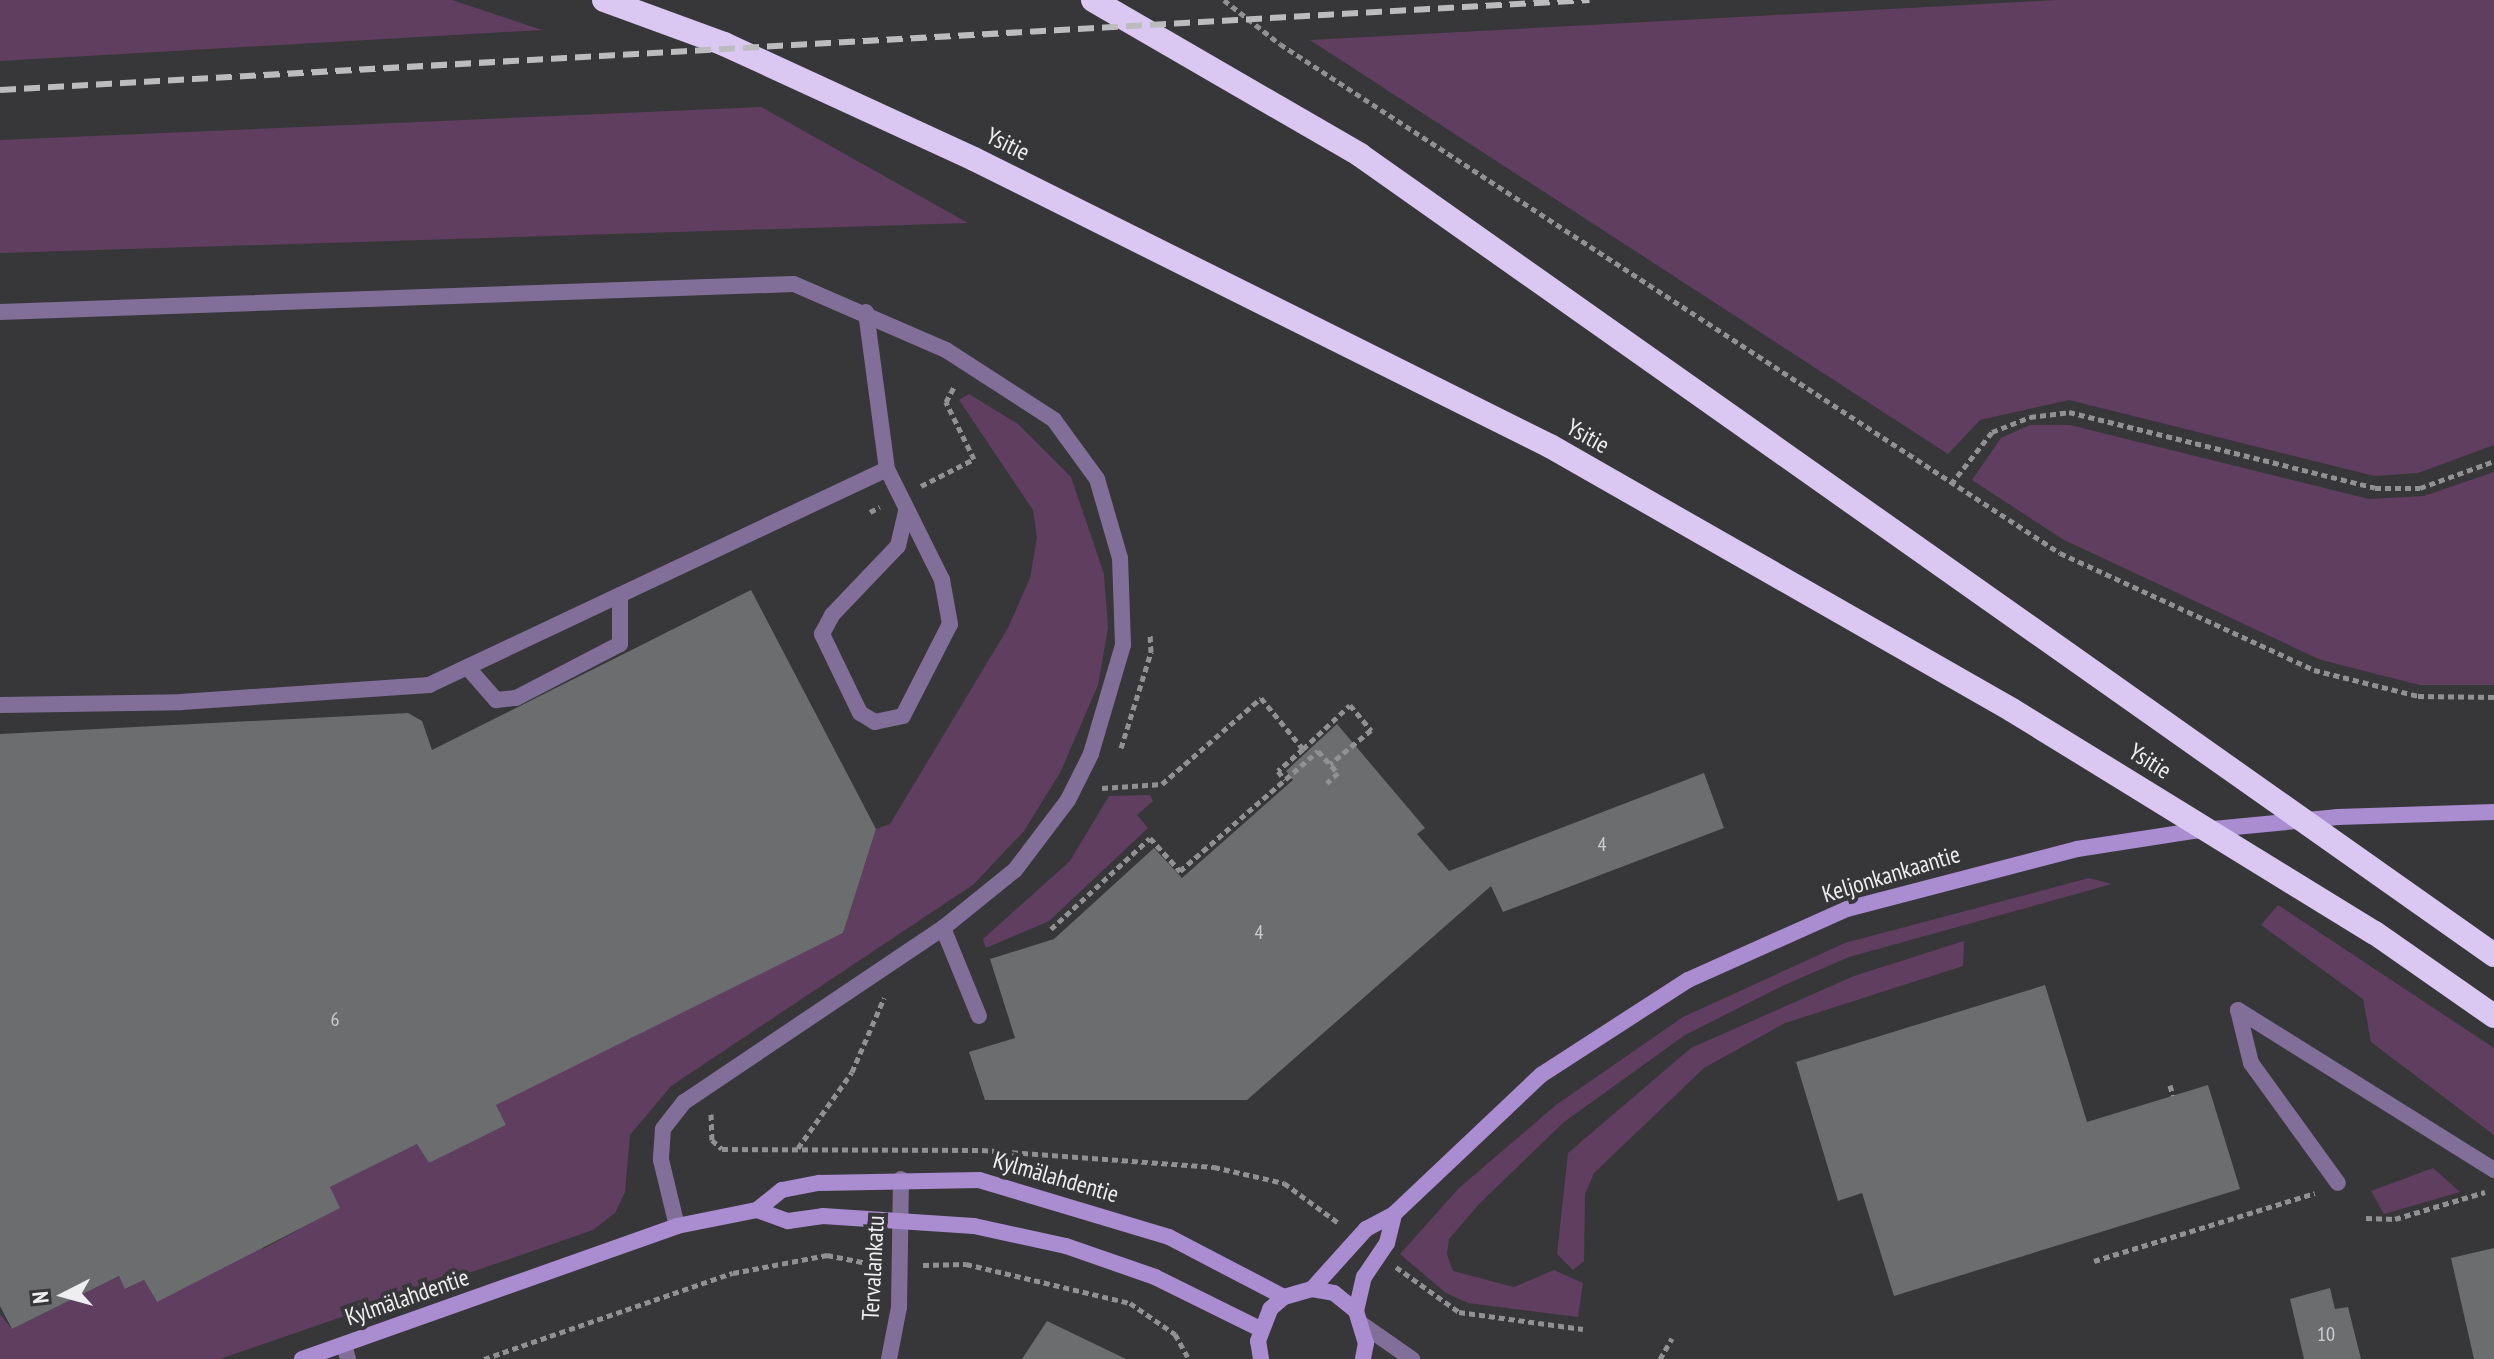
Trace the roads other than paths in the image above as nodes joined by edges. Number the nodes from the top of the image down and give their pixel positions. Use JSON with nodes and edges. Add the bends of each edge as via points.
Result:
{"nodes":[{"id":1,"x":604,"y":0,"type":"edge"},
{"id":2,"x":1093,"y":0,"type":"edge"},
{"id":3,"x":0,"y":312,"type":"edge"},
{"id":4,"x":866,"y":312,"type":"junction"},
{"id":5,"x":887,"y":469,"type":"junction"},
{"id":6,"x":906,"y":510,"type":"junction"},
{"id":7,"x":620,"y":595,"type":"junction"},
{"id":8,"x":468,"y":668,"type":"junction"},
{"id":9,"x":0,"y":705,"type":"edge"},
{"id":10,"x":2494,"y":812,"type":"edge"},
{"id":11,"x":943,"y":928,"type":"junction"},
{"id":12,"x":2494,"y":955,"type":"edge"},
{"id":13,"x":979,"y":1016,"type":"dead end"},
{"id":14,"x":2494,"y":1016,"type":"edge"},
{"id":15,"x":2494,"y":1170,"type":"edge"},
{"id":16,"x":901,"y":1179,"type":"junction"},
{"id":17,"x":2338,"y":1183,"type":"dead end"},
{"id":18,"x":757,"y":1210,"type":"junction"},
{"id":19,"x":1394,"y":1214,"type":"junction"},
{"id":20,"x":900,"y":1219,"type":"junction"},
{"id":21,"x":677,"y":1226,"type":"junction"},
{"id":22,"x":1312,"y":1289,"type":"junction"},
{"id":23,"x":1284,"y":1297,"type":"junction"},
{"id":24,"x":1359,"y":1318,"type":"junction"},
{"id":25,"x":1260,"y":1329,"type":"junction"},
{"id":26,"x":346,"y":1352,"type":"edge"},
{"id":27,"x":302,"y":1359,"type":"edge"},
{"id":28,"x":889,"y":1359,"type":"edge"},
{"id":29,"x":1261,"y":1359,"type":"edge"},
{"id":30,"x":1363,"y":1359,"type":"edge"},
{"id":31,"x":1412,"y":1359,"type":"edge"}],
"edges":[{"from":1,"to":14,"type":"highway","name":"Ysitie","via":[[724,44],[974,159],[1550,446],[2012,710],[2375,933]]},
{"from":2,"to":12,"type":"highway","via":[[1360,155]]},
{"from":3,"to":4,"type":"street","via":[[794,284]]},
{"from":4,"to":5,"type":"street"},
{"from":4,"to":11,"type":"street","via":[[946,350],[1054,420],[1097,479],[1120,558],[1123,645],[1091,754],[1068,800],[1015,870]]},
{"from":5,"to":6,"type":"street"},
{"from":5,"to":7,"type":"street"},
{"from":6,"to":6,"type":"street","via":[[942,580],[950,624],[903,716],[875,722],[860,713],[822,634],[832,615],[898,546]]},
{"from":7,"to":8,"type":"street"},
{"from":7,"to":8,"type":"street","via":[[620,644],[516,698],[496,700]]},
{"from":8,"to":9,"type":"street","via":[[429,685],[349,692]]},
{"from":10,"to":19,"type":"main road","name":"Keljonkankaantie","via":[[2193,831],[2077,849],[1847,909],[1688,980],[1541,1075],[1437,1167]]},
{"from":11,"to":13,"type":"street"},
{"from":11,"to":21,"type":"street","via":[[684,1102],[663,1129],[661,1160]]},
{"from":15,"to":17,"type":"street","via":[[2238,1010],[2251,1063]]},
{"from":16,"to":18,"type":"main road","name":"Kylmälahdentie","via":[[782,1190]]},
{"from":16,"to":20,"type":"street","name":"Tervalankatu"},
{"from":16,"to":23,"type":"main road","name":"Kylmälahdentie","via":[[979,1180],[1059,1200],[1169,1237],[1236,1266]]},
{"from":18,"to":20,"type":"main road","name":"Kylmälahdentie","via":[[788,1221]]},
{"from":18,"to":21,"type":"main road","name":"Kylmälahdentie"},
{"from":19,"to":22,"type":"main road","name":"Keljonkankaantie","via":[[1366,1229]]},
{"from":19,"to":24,"type":"main road","name":"Keljonkankaantie","via":[[1387,1243],[1364,1277]]},
{"from":20,"to":25,"type":"main road","name":"Kylmälahdentie","via":[[974,1226],[1066,1246],[1155,1277]]},
{"from":20,"to":28,"type":"street","name":"Tervalankatu"},
{"from":21,"to":26,"type":"main road","name":"Kylmälahdentie"},
{"from":22,"to":23,"type":"main road"},
{"from":22,"to":24,"type":"main road","via":[[1334,1293]]},
{"from":23,"to":25,"type":"main road"},
{"from":24,"to":30,"type":"main road","name":"Keljonkankaantie"},
{"from":24,"to":31,"type":"street"},
{"from":25,"to":29,"type":"main road"},
{"from":26,"to":27,"type":"main road","name":"Kylmälahdentie"}]}
